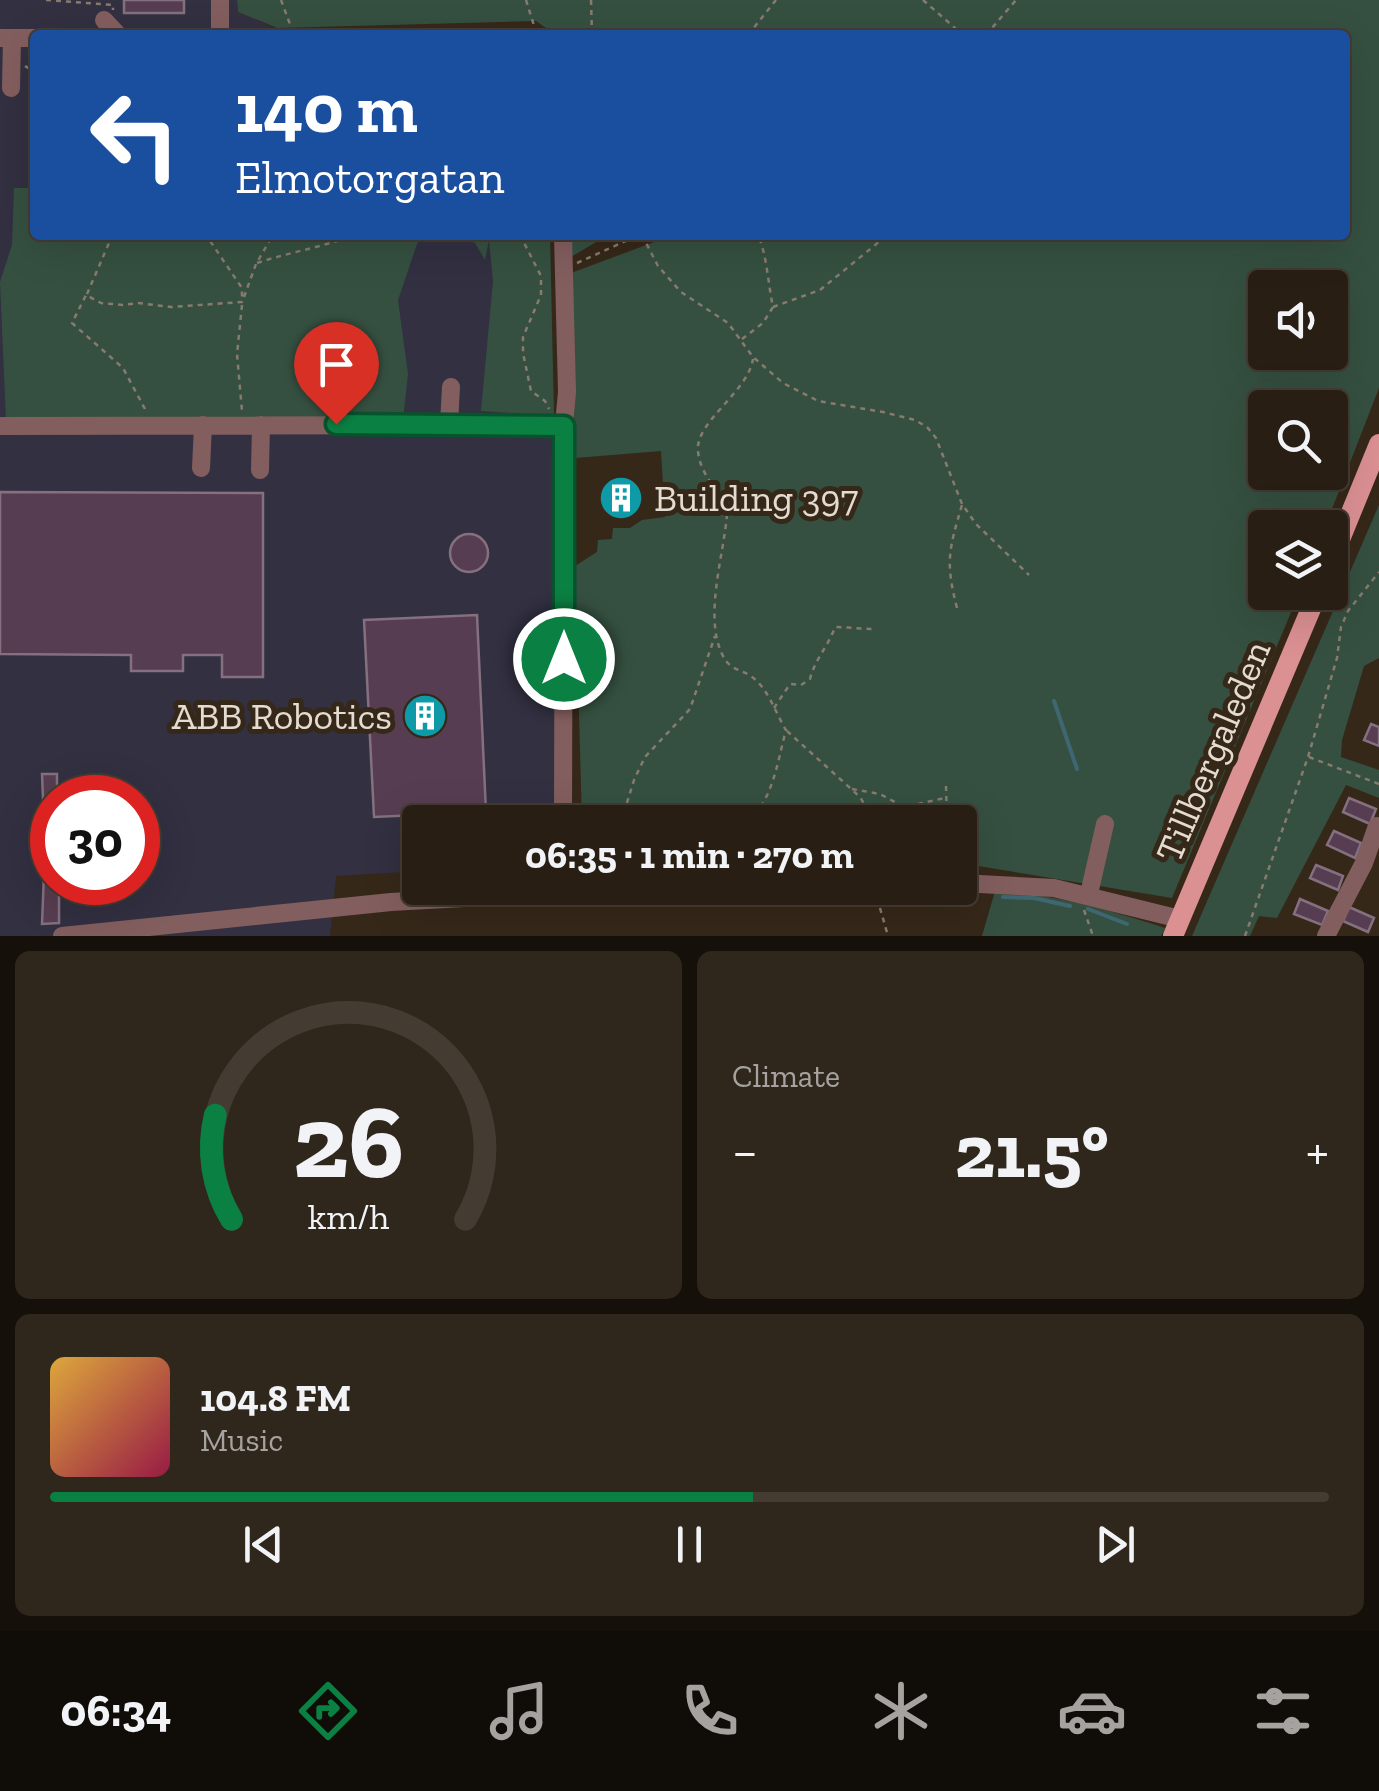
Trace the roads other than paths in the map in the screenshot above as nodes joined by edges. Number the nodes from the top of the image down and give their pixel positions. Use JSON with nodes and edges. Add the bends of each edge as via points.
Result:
{"nodes":[{"id":1,"x":220,"y":0,"type":"edge"},
{"id":2,"x":220,"y":30,"type":"edge"},
{"id":3,"x":6,"y":38,"type":"edge"},
{"id":4,"x":12,"y":88,"type":"dead end"},
{"id":5,"x":563,"y":240,"type":"edge"},
{"id":6,"x":451,"y":387,"type":"dead end"},
{"id":7,"x":203,"y":424,"type":"junction"},
{"id":8,"x":252,"y":424,"type":"junction"},
{"id":9,"x":449,"y":424,"type":"junction"},
{"id":10,"x":556,"y":425,"type":"junction"},
{"id":11,"x":0,"y":426,"type":"edge"},
{"id":12,"x":1379,"y":444,"type":"edge"},
{"id":13,"x":201,"y":468,"type":"dead end"},
{"id":14,"x":260,"y":470,"type":"dead end"},
{"id":15,"x":1348,"y":520,"type":"edge"},
{"id":16,"x":1310,"y":610,"type":"edge"},
{"id":17,"x":564,"y":805,"type":"edge"},
{"id":18,"x":1105,"y":824,"type":"dead end"},
{"id":19,"x":1377,"y":826,"type":"edge"},
{"id":20,"x":1374,"y":852,"type":"edge"},
{"id":21,"x":977,"y":884,"type":"edge"},
{"id":22,"x":1086,"y":894,"type":"junction"},
{"id":23,"x":402,"y":901,"type":"edge"},
{"id":24,"x":230,"y":927,"type":"edge"},
{"id":25,"x":1177,"y":928,"type":"edge"},
{"id":26,"x":97,"y":934,"type":"edge"},
{"id":27,"x":62,"y":936,"type":"edge"},
{"id":28,"x":1326,"y":936,"type":"edge"}],
"edges":[{"from":1,"to":2,"type":"street"},
{"from":3,"to":4,"type":"street"},
{"from":5,"to":10,"type":"street","via":[[568,392]]},
{"from":6,"to":9,"type":"street"},
{"from":7,"to":8,"type":"street"},
{"from":7,"to":11,"type":"street"},
{"from":7,"to":13,"type":"street"},
{"from":8,"to":9,"type":"street"},
{"from":8,"to":14,"type":"street"},
{"from":9,"to":10,"type":"street"},
{"from":10,"to":17,"type":"street"},
{"from":12,"to":15,"type":"main road"},
{"from":16,"to":25,"type":"main road","name":"Tillbergaleden"},
{"from":18,"to":22,"type":"street"},
{"from":19,"to":20,"type":"street"},
{"from":20,"to":28,"type":"street"},
{"from":21,"to":22,"type":"street"},
{"from":22,"to":25,"type":"street"},
{"from":23,"to":24,"type":"street"},
{"from":24,"to":26,"type":"street"},
{"from":26,"to":27,"type":"street"}]}
